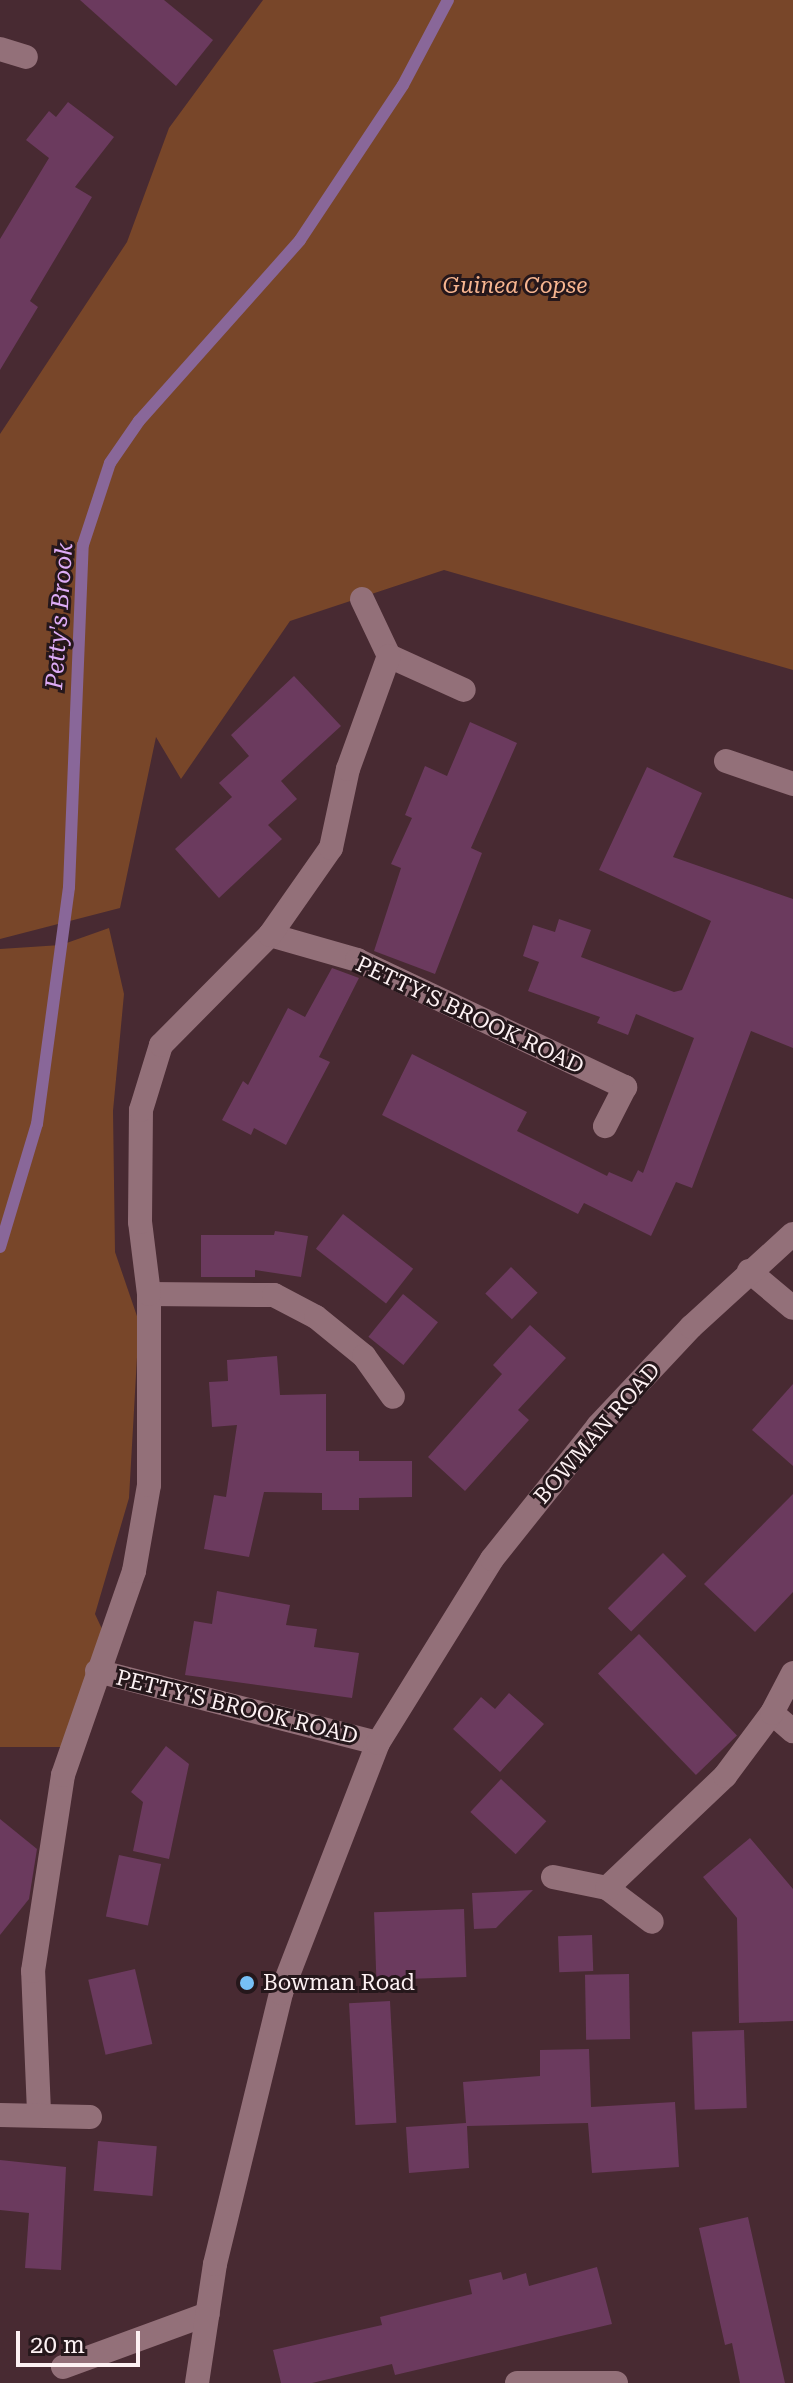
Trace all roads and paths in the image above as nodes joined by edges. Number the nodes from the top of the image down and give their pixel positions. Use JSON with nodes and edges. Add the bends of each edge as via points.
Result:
{"nodes":[{"id":1,"x":0,"y":49,"type":"edge"},
{"id":2,"x":26,"y":57,"type":"dead end"},
{"id":3,"x":362,"y":599,"type":"dead end"},
{"id":4,"x":389,"y":656,"type":"junction"},
{"id":5,"x":464,"y":690,"type":"dead end"},
{"id":6,"x":726,"y":761,"type":"dead end"},
{"id":7,"x":793,"y":784,"type":"edge"},
{"id":8,"x":270,"y":935,"type":"junction"},
{"id":9,"x":605,"y":1126,"type":"dead end"},
{"id":10,"x":793,"y":1234,"type":"edge"},
{"id":11,"x":749,"y":1271,"type":"junction"},
{"id":12,"x":149,"y":1294,"type":"junction"},
{"id":13,"x":793,"y":1308,"type":"edge"},
{"id":14,"x":393,"y":1397,"type":"dead end"},
{"id":15,"x":97,"y":1671,"type":"junction"},
{"id":16,"x":793,"y":1673,"type":"edge"},
{"id":17,"x":772,"y":1713,"type":"junction"},
{"id":18,"x":793,"y":1731,"type":"edge"},
{"id":19,"x":378,"y":1743,"type":"junction"},
{"id":20,"x":553,"y":1877,"type":"dead end"},
{"id":21,"x":607,"y":1888,"type":"junction"},
{"id":22,"x":652,"y":1922,"type":"dead end"},
{"id":23,"x":39,"y":2112,"type":"junction"},
{"id":24,"x":0,"y":2115,"type":"edge"},
{"id":25,"x":90,"y":2117,"type":"dead end"},
{"id":26,"x":208,"y":2314,"type":"junction"},
{"id":27,"x":63,"y":2367,"type":"dead end"},
{"id":28,"x":197,"y":2383,"type":"edge"},
{"id":29,"x":517,"y":2383,"type":"edge"},
{"id":30,"x":616,"y":2383,"type":"edge"}],
"edges":[{"from":1,"to":2,"type":"street"},
{"from":3,"to":4,"type":"street"},
{"from":4,"to":5,"type":"street"},
{"from":4,"to":8,"type":"street","name":"PETTY'S BROOK ROAD","via":[[348,769],[331,848]]},
{"from":6,"to":7,"type":"street"},
{"from":8,"to":9,"type":"street","name":"PETTY'S BROOK ROAD","via":[[357,960],[625,1087]]},
{"from":8,"to":12,"type":"street","name":"PETTY'S BROOK ROAD","via":[[161,1045],[141,1110],[140,1222]]},
{"from":10,"to":11,"type":"street","name":"BOWMAN ROAD"},
{"from":11,"to":13,"type":"street"},
{"from":11,"to":19,"type":"street","name":"BOWMAN ROAD","via":[[598,1426],[492,1559]]},
{"from":12,"to":14,"type":"street","via":[[274,1295],[316,1317],[364,1356]]},
{"from":12,"to":15,"type":"street","name":"PETTY'S BROOK ROAD","via":[[149,1485],[134,1571]]},
{"from":15,"to":19,"type":"street","name":"PETTY'S BROOK ROAD"},
{"from":15,"to":23,"type":"street","name":"PETTY'S BROOK ROAD","via":[[63,1775],[33,1971]]},
{"from":16,"to":17,"type":"street"},
{"from":17,"to":18,"type":"street"},
{"from":17,"to":21,"type":"street","via":[[725,1776]]},
{"from":19,"to":26,"type":"street","name":"BOWMAN ROAD","via":[[281,1993],[246,2124]]},
{"from":20,"to":21,"type":"street"},
{"from":21,"to":22,"type":"street"},
{"from":23,"to":24,"type":"street"},
{"from":23,"to":25,"type":"street"},
{"from":26,"to":27,"type":"street"},
{"from":26,"to":28,"type":"street","name":"BOWMAN ROAD"},
{"from":29,"to":30,"type":"street"}]}
